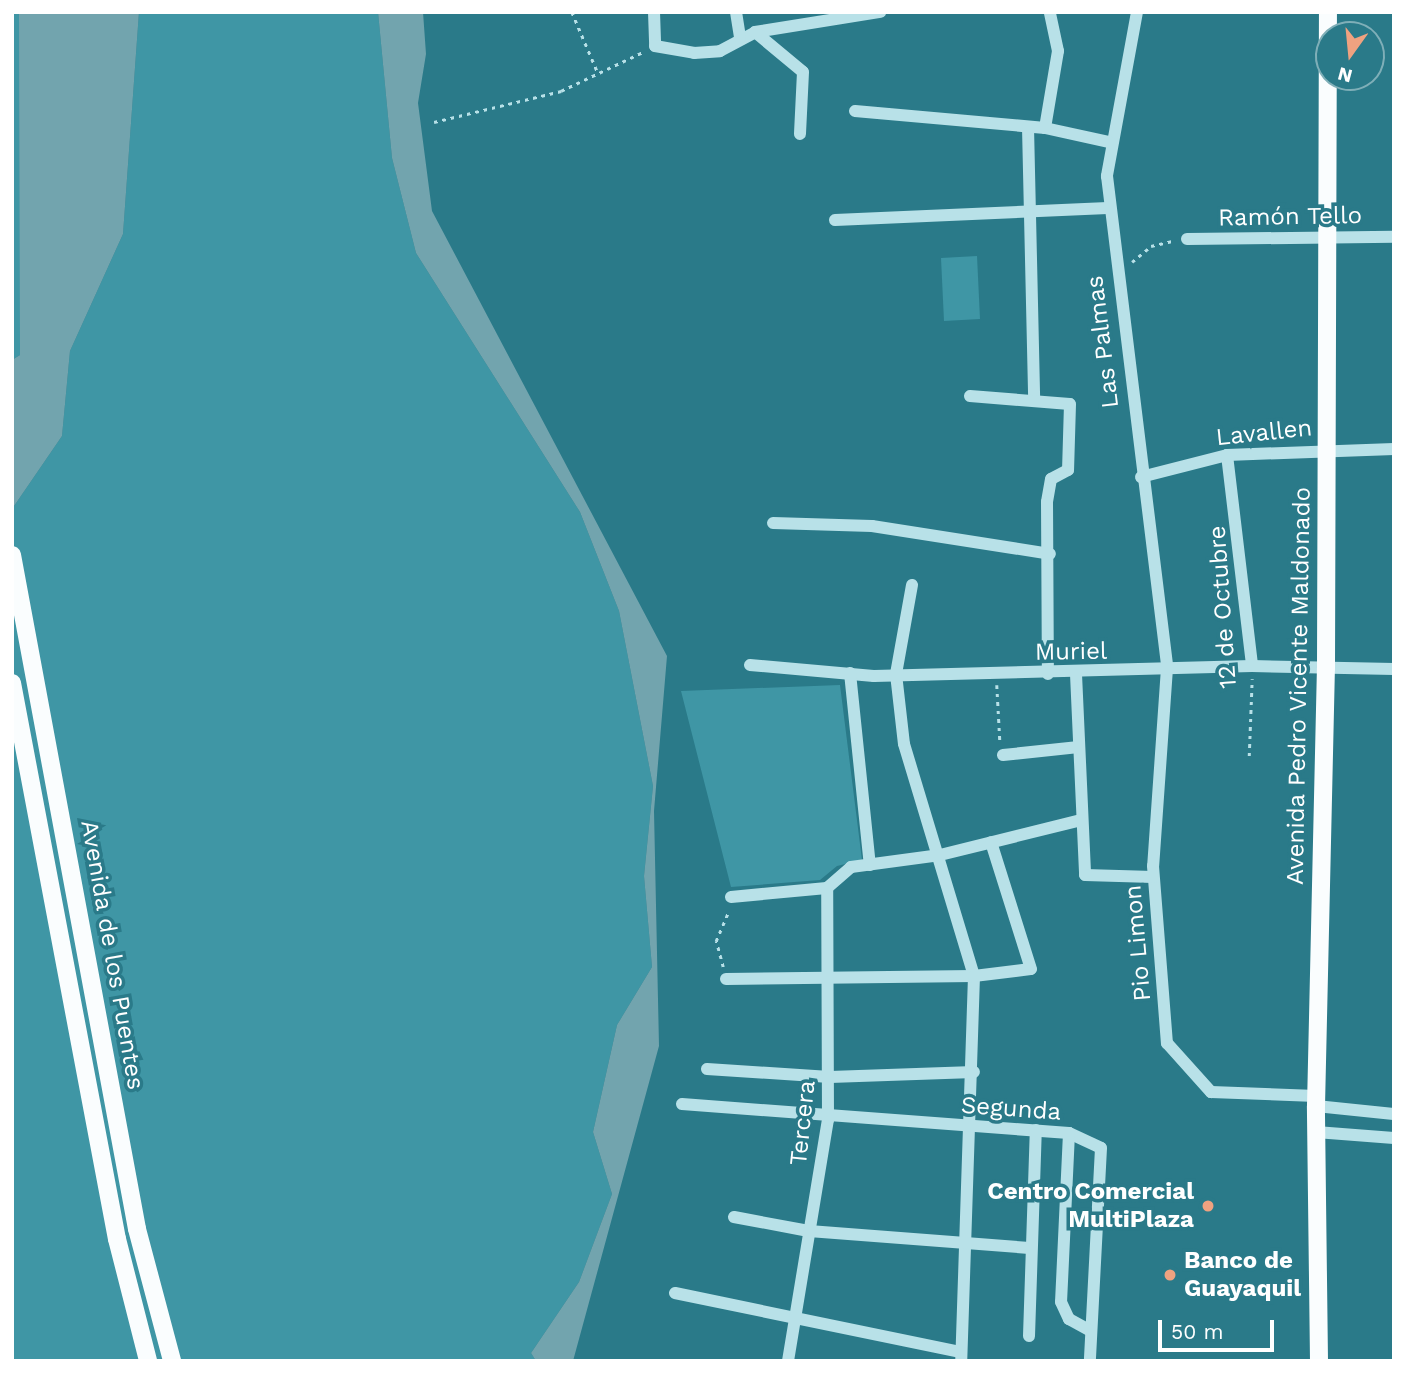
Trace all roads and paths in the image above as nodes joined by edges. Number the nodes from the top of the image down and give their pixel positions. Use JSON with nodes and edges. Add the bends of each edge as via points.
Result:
{"nodes":[{"id":1,"x":572,"y":12,"type":"edge"},
{"id":2,"x":654,"y":12,"type":"edge"},
{"id":3,"x":736,"y":12,"type":"edge"},
{"id":4,"x":880,"y":12,"type":"edge"},
{"id":5,"x":1050,"y":12,"type":"edge"},
{"id":6,"x":1137,"y":12,"type":"edge"},
{"id":7,"x":1328,"y":12,"type":"edge"},
{"id":8,"x":833,"y":16,"type":"edge"},
{"id":9,"x":755,"y":32,"type":"junction"},
{"id":10,"x":740,"y":38,"type":"junction"},
{"id":11,"x":655,"y":46,"type":"junction"},
{"id":12,"x":598,"y":73,"type":"junction"},
{"id":13,"x":855,"y":111,"type":"dead end"},
{"id":14,"x":434,"y":122,"type":"dead end"},
{"id":15,"x":1028,"y":127,"type":"junction"},
{"id":16,"x":1045,"y":128,"type":"junction"},
{"id":17,"x":800,"y":134,"type":"dead end"},
{"id":18,"x":1109,"y":142,"type":"junction"},
{"id":19,"x":1108,"y":208,"type":"junction"},
{"id":20,"x":1028,"y":215,"type":"junction"},
{"id":21,"x":835,"y":220,"type":"dead end"},
{"id":22,"x":1329,"y":237,"type":"junction"},
{"id":23,"x":1394,"y":237,"type":"edge"},
{"id":24,"x":1187,"y":239,"type":"joint"},
{"id":25,"x":1116,"y":270,"type":"junction"},
{"id":26,"x":970,"y":396,"type":"dead end"},
{"id":27,"x":1034,"y":398,"type":"junction"},
{"id":28,"x":1325,"y":448,"type":"junction"},
{"id":29,"x":1394,"y":449,"type":"edge"},
{"id":30,"x":1227,"y":455,"type":"junction"},
{"id":31,"x":1141,"y":477,"type":"junction"},
{"id":32,"x":773,"y":523,"type":"dead end"},
{"id":33,"x":1049,"y":554,"type":"junction"},
{"id":34,"x":12,"y":555,"type":"edge"},
{"id":35,"x":912,"y":585,"type":"dead end"},
{"id":36,"x":750,"y":665,"type":"dead end"},
{"id":37,"x":1252,"y":666,"type":"junction"},
{"id":38,"x":1167,"y":668,"type":"junction"},
{"id":39,"x":1326,"y":668,"type":"junction"},
{"id":40,"x":1394,"y":669,"type":"edge"},
{"id":41,"x":850,"y":673,"type":"junction"},
{"id":42,"x":895,"y":674,"type":"junction"},
{"id":43,"x":996,"y":674,"type":"junction"},
{"id":44,"x":1048,"y":674,"type":"junction"},
{"id":45,"x":1076,"y":674,"type":"junction"},
{"id":46,"x":12,"y":683,"type":"edge"},
{"id":47,"x":1079,"y":747,"type":"junction"},
{"id":48,"x":1003,"y":755,"type":"joint"},
{"id":49,"x":1249,"y":756,"type":"dead end"},
{"id":50,"x":1081,"y":820,"type":"junction"},
{"id":51,"x":990,"y":842,"type":"junction"},
{"id":52,"x":940,"y":855,"type":"junction"},
{"id":53,"x":870,"y":865,"type":"junction"},
{"id":54,"x":1153,"y":877,"type":"junction"},
{"id":55,"x":827,"y":888,"type":"junction"},
{"id":56,"x":731,"y":897,"type":"joint"},
{"id":57,"x":975,"y":976,"type":"junction"},
{"id":58,"x":726,"y":979,"type":"joint"},
{"id":59,"x":831,"y":981,"type":"junction"},
{"id":60,"x":707,"y":1069,"type":"dead end"},
{"id":61,"x":974,"y":1072,"type":"junction"},
{"id":62,"x":830,"y":1077,"type":"junction"},
{"id":63,"x":1316,"y":1101,"type":"junction"},
{"id":64,"x":682,"y":1104,"type":"dead end"},
{"id":65,"x":1394,"y":1115,"type":"edge"},
{"id":66,"x":828,"y":1120,"type":"junction"},
{"id":67,"x":971,"y":1126,"type":"junction"},
{"id":68,"x":1036,"y":1130,"type":"junction"},
{"id":69,"x":1316,"y":1132,"type":"junction"},
{"id":70,"x":1069,"y":1133,"type":"junction"},
{"id":71,"x":1394,"y":1138,"type":"edge"},
{"id":72,"x":734,"y":1217,"type":"dead end"},
{"id":73,"x":809,"y":1231,"type":"junction"},
{"id":74,"x":963,"y":1246,"type":"junction"},
{"id":75,"x":1029,"y":1248,"type":"junction"},
{"id":76,"x":675,"y":1293,"type":"dead end"},
{"id":77,"x":795,"y":1319,"type":"junction"},
{"id":78,"x":1091,"y":1331,"type":"junction"},
{"id":79,"x":1029,"y":1336,"type":"dead end"},
{"id":80,"x":961,"y":1356,"type":"edge"},
{"id":81,"x":148,"y":1361,"type":"edge"},
{"id":82,"x":173,"y":1361,"type":"edge"},
{"id":83,"x":788,"y":1361,"type":"edge"},
{"id":84,"x":1090,"y":1361,"type":"edge"},
{"id":85,"x":1319,"y":1361,"type":"edge"}],
"edges":[{"from":1,"to":12,"type":"path"},
{"from":2,"to":11,"type":"street"},
{"from":3,"to":10,"type":"street"},
{"from":4,"to":8,"type":"street"},
{"from":5,"to":16,"type":"street","via":[[1058,51]]},
{"from":6,"to":18,"type":"street","name":"Las Palmas"},
{"from":7,"to":22,"type":"main road","name":"Avenida Pedro Vicente Maldonado"},
{"from":8,"to":9,"type":"street"},
{"from":9,"to":10,"type":"street"},
{"from":9,"to":17,"type":"street","via":[[803,72]]},
{"from":10,"to":11,"type":"street","via":[[720,51]]},
{"from":11,"to":12,"type":"path"},
{"from":12,"to":14,"type":"path","via":[[561,92]]},
{"from":13,"to":15,"type":"street"},
{"from":15,"to":16,"type":"street"},
{"from":15,"to":20,"type":"street"},
{"from":16,"to":18,"type":"street"},
{"from":18,"to":19,"type":"street","name":"Las Palmas"},
{"from":19,"to":20,"type":"street"},
{"from":19,"to":25,"type":"street","name":"Las Palmas"},
{"from":20,"to":21,"type":"street"},
{"from":20,"to":27,"type":"street"},
{"from":22,"to":23,"type":"street","name":"Ramón Tello"},
{"from":22,"to":24,"type":"street","name":"Ramón Tello"},
{"from":22,"to":28,"type":"main road","name":"Avenida Pedro Vicente Maldonado"},
{"from":24,"to":25,"type":"path","via":[[1151,246],[1147,254]]},
{"from":25,"to":31,"type":"street","name":"Las Palmas"},
{"from":26,"to":27,"type":"street"},
{"from":27,"to":33,"type":"street","via":[[1065,400],[1070,407],[1068,470],[1049,484]]},
{"from":28,"to":29,"type":"street","name":"Lavallen"},
{"from":28,"to":30,"type":"street","name":"Lavallen"},
{"from":28,"to":39,"type":"main road","name":"Avenida Pedro Vicente Maldonado"},
{"from":30,"to":31,"type":"street","name":"Lavallen"},
{"from":30,"to":37,"type":"street","name":"12 de Octubre"},
{"from":31,"to":38,"type":"street","name":"Las Palmas"},
{"from":32,"to":33,"type":"street","via":[[872,526]]},
{"from":33,"to":44,"type":"street"},
{"from":34,"to":82,"type":"main road","name":"Avenida de los Puentes","via":[[137,1229]]},
{"from":35,"to":42,"type":"street"},
{"from":36,"to":41,"type":"street","name":"Muriel"},
{"from":37,"to":38,"type":"street","name":"Muriel"},
{"from":37,"to":39,"type":"street","name":"Muriel"},
{"from":37,"to":49,"type":"path","name":"12 de Octubre"},
{"from":38,"to":45,"type":"street","name":"Muriel"},
{"from":38,"to":54,"type":"street","name":"Pio Limon"},
{"from":39,"to":40,"type":"street","name":"Muriel"},
{"from":39,"to":63,"type":"main road","name":"Avenida Pedro Vicente Maldonado"},
{"from":41,"to":42,"type":"street","name":"Muriel"},
{"from":41,"to":53,"type":"street"},
{"from":42,"to":43,"type":"street","name":"Muriel"},
{"from":42,"to":52,"type":"street","via":[[904,744]]},
{"from":43,"to":44,"type":"street","name":"Muriel"},
{"from":43,"to":48,"type":"path"},
{"from":44,"to":45,"type":"street","name":"Muriel"},
{"from":45,"to":47,"type":"street"},
{"from":46,"to":81,"type":"main road","name":"Avenida de los Puentes","via":[[117,1239]]},
{"from":47,"to":48,"type":"street"},
{"from":47,"to":50,"type":"street"},
{"from":50,"to":51,"type":"street"},
{"from":50,"to":54,"type":"street","via":[[1087,879]]},
{"from":51,"to":52,"type":"street"},
{"from":51,"to":57,"type":"street","via":[[1031,969]]},
{"from":52,"to":53,"type":"street"},
{"from":52,"to":57,"type":"street"},
{"from":53,"to":55,"type":"street","via":[[842,871]]},
{"from":54,"to":63,"type":"street","name":"Pio Limon","via":[[1170,1051],[1212,1092]]},
{"from":55,"to":56,"type":"street"},
{"from":55,"to":59,"type":"street","name":"Tercera"},
{"from":56,"to":58,"type":"path","via":[[727,923],[716,941]]},
{"from":57,"to":59,"type":"street"},
{"from":57,"to":61,"type":"street"},
{"from":58,"to":59,"type":"street"},
{"from":59,"to":62,"type":"street","name":"Tercera"},
{"from":60,"to":62,"type":"street"},
{"from":61,"to":62,"type":"street"},
{"from":61,"to":67,"type":"street"},
{"from":62,"to":66,"type":"street","name":"Tercera"},
{"from":63,"to":65,"type":"street","name":"Pio Limon"},
{"from":63,"to":69,"type":"main road","name":"Avenida Pedro Vicente Maldonado"},
{"from":64,"to":66,"type":"street","name":"Segunda"},
{"from":66,"to":67,"type":"street","name":"Segunda"},
{"from":66,"to":73,"type":"street","name":"Tercera"},
{"from":67,"to":68,"type":"street","name":"Segunda"},
{"from":67,"to":74,"type":"street"},
{"from":68,"to":70,"type":"street","name":"Segunda"},
{"from":68,"to":75,"type":"street"},
{"from":69,"to":71,"type":"street"},
{"from":69,"to":85,"type":"main road","name":"Avenida Pedro Vicente Maldonado"},
{"from":70,"to":78,"type":"street","via":[[1062,1302],[1064,1314]]},
{"from":70,"to":78,"type":"street","name":"Segunda","via":[[1103,1152]]},
{"from":72,"to":73,"type":"street"},
{"from":73,"to":74,"type":"street"},
{"from":73,"to":77,"type":"street","name":"Tercera"},
{"from":74,"to":75,"type":"street"},
{"from":74,"to":80,"type":"street"},
{"from":75,"to":79,"type":"street"},
{"from":76,"to":77,"type":"street"},
{"from":77,"to":80,"type":"street"},
{"from":77,"to":83,"type":"street","name":"Tercera"},
{"from":78,"to":84,"type":"street","name":"Segunda"}]}
